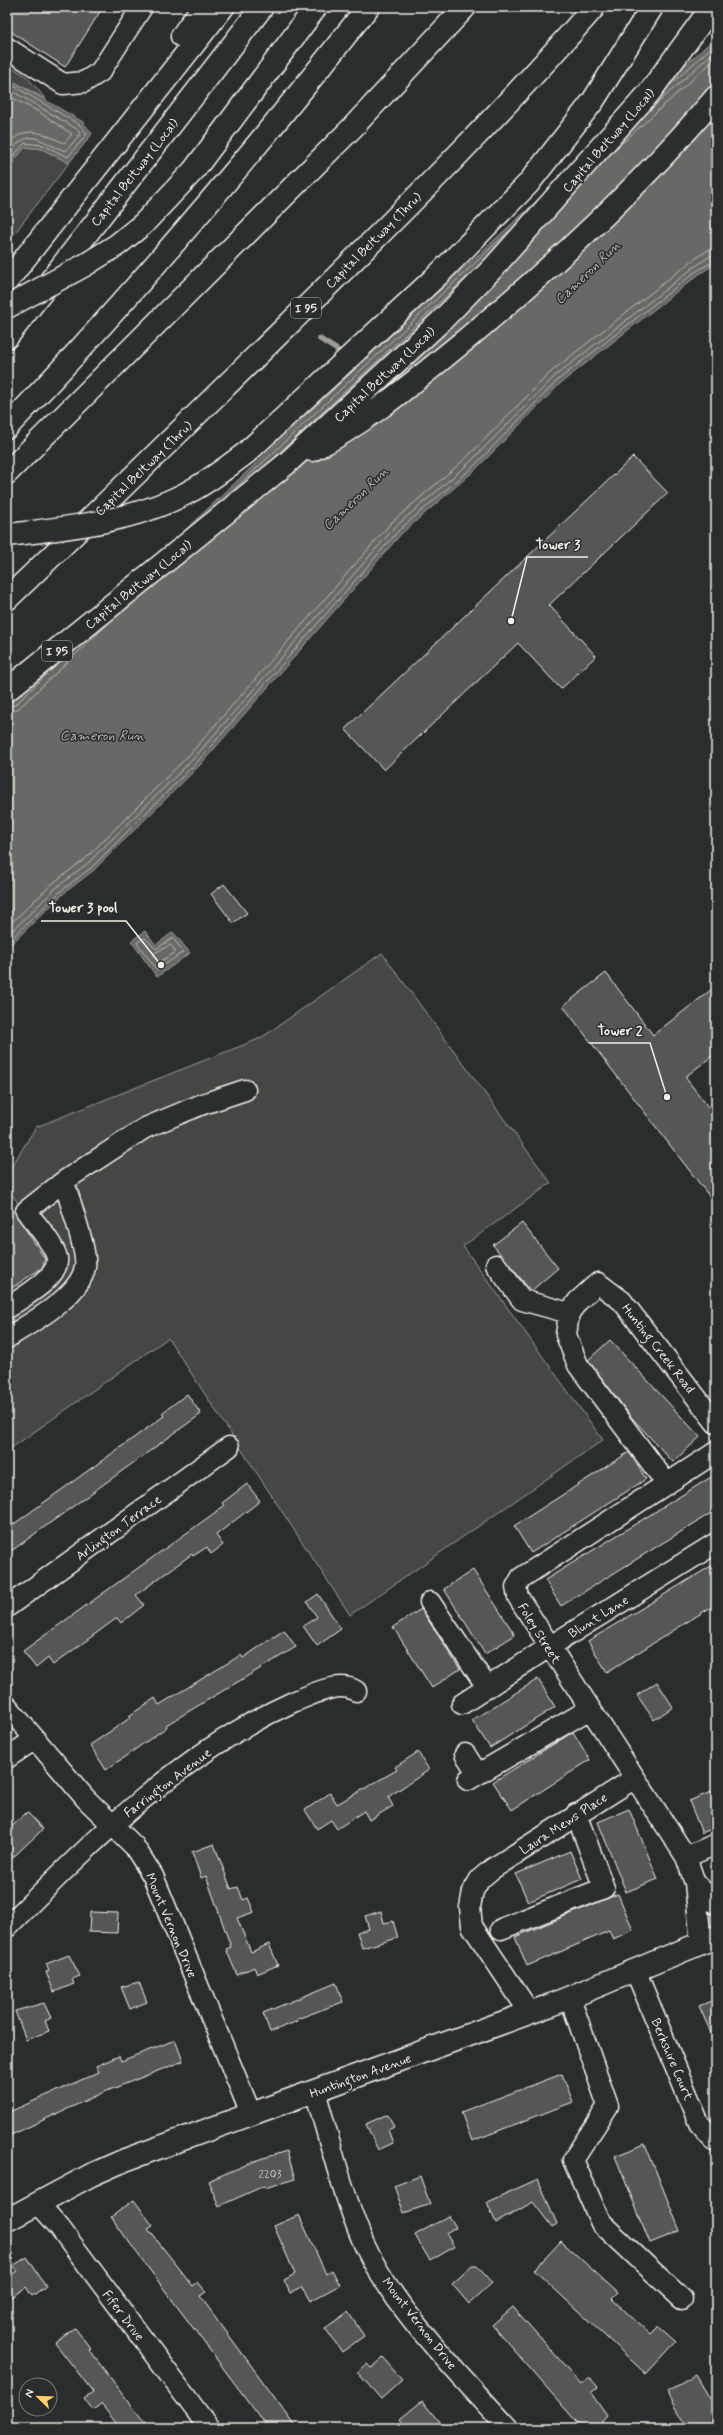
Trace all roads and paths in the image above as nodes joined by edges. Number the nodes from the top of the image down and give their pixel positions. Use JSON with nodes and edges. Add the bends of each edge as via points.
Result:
{"nodes":[{"id":1,"x":142,"y":7,"type":"edge"},
{"id":2,"x":203,"y":7,"type":"edge"},
{"id":3,"x":223,"y":7,"type":"edge"},
{"id":4,"x":262,"y":7,"type":"edge"},
{"id":5,"x":316,"y":7,"type":"edge"},
{"id":6,"x":368,"y":7,"type":"edge"},
{"id":7,"x":465,"y":7,"type":"edge"},
{"id":8,"x":594,"y":7,"type":"edge"},
{"id":9,"x":652,"y":7,"type":"edge"},
{"id":10,"x":712,"y":7,"type":"edge"},
{"id":11,"x":7,"y":48,"type":"edge"},
{"id":12,"x":716,"y":97,"type":"edge"},
{"id":13,"x":132,"y":124,"type":"junction"},
{"id":14,"x":7,"y":281,"type":"edge"},
{"id":15,"x":7,"y":307,"type":"edge"},
{"id":16,"x":7,"y":337,"type":"edge"},
{"id":17,"x":7,"y":427,"type":"edge"},
{"id":18,"x":286,"y":464,"type":"junction"},
{"id":19,"x":7,"y":473,"type":"edge"},
{"id":20,"x":7,"y":535,"type":"edge"},
{"id":21,"x":7,"y":599,"type":"edge"},
{"id":22,"x":7,"y":690,"type":"edge"},
{"id":23,"x":245,"y":1090,"type":"dead end"},
{"id":24,"x":64,"y":1181,"type":"junction"},
{"id":25,"x":496,"y":1264,"type":"dead end"},
{"id":26,"x":7,"y":1308,"type":"edge"},
{"id":27,"x":569,"y":1313,"type":"junction"},
{"id":28,"x":7,"y":1338,"type":"edge"},
{"id":29,"x":716,"y":1423,"type":"edge"},
{"id":30,"x":229,"y":1447,"type":"dead end"},
{"id":31,"x":716,"y":1452,"type":"edge"},
{"id":32,"x":667,"y":1484,"type":"junction"},
{"id":33,"x":716,"y":1543,"type":"edge"},
{"id":34,"x":430,"y":1602,"type":"dead end"},
{"id":35,"x":7,"y":1608,"type":"edge"},
{"id":36,"x":549,"y":1647,"type":"junction"},
{"id":37,"x":487,"y":1687,"type":"junction"},
{"id":38,"x":356,"y":1691,"type":"dead end"},
{"id":39,"x":462,"y":1704,"type":"dead end"},
{"id":40,"x":7,"y":1706,"type":"edge"},
{"id":41,"x":590,"y":1709,"type":"junction"},
{"id":42,"x":35,"y":1739,"type":"junction"},
{"id":43,"x":466,"y":1754,"type":"dead end"},
{"id":44,"x":7,"y":1758,"type":"edge"},
{"id":45,"x":635,"y":1778,"type":"junction"},
{"id":46,"x":576,"y":1814,"type":"junction"},
{"id":47,"x":112,"y":1825,"type":"junction"},
{"id":48,"x":716,"y":1844,"type":"edge"},
{"id":49,"x":686,"y":1857,"type":"junction"},
{"id":50,"x":695,"y":1883,"type":"junction"},
{"id":51,"x":716,"y":1904,"type":"edge"},
{"id":52,"x":7,"y":1927,"type":"edge"},
{"id":53,"x":501,"y":1929,"type":"dead end"},
{"id":54,"x":709,"y":1940,"type":"edge"},
{"id":55,"x":636,"y":1972,"type":"junction"},
{"id":56,"x":570,"y":1998,"type":"junction"},
{"id":57,"x":530,"y":2013,"type":"junction"},
{"id":58,"x":315,"y":2091,"type":"junction"},
{"id":59,"x":251,"y":2114,"type":"junction"},
{"id":60,"x":716,"y":2142,"type":"edge"},
{"id":61,"x":38,"y":2203,"type":"junction"},
{"id":62,"x":7,"y":2220,"type":"edge"},
{"id":63,"x":682,"y":2299,"type":"dead end"},
{"id":64,"x":209,"y":2428,"type":"edge"},
{"id":65,"x":508,"y":2428,"type":"edge"}],
"edges":[{"from":1,"to":11,"type":"street","via":[[100,72],[84,82],[63,84]]},
{"from":2,"to":13,"type":"main road","via":[[155,73]]},
{"from":3,"to":13,"type":"main road"},
{"from":4,"to":16,"type":"main road","name":"Capital Beltway (Local)"},
{"from":5,"to":15,"type":"main road","bridge":true,"via":[[194,170],[143,224],[117,245],[85,265]]},
{"from":6,"to":17,"type":"main road","via":[[229,180]]},
{"from":7,"to":19,"type":"main road","via":[[352,128]]},
{"from":8,"to":21,"type":"main road","name":"Capital Beltway (Thru)","number":"I 95","via":[[489,121],[357,257]]},
{"from":9,"to":20,"type":"main road","bridge":true,"via":[[593,101],[528,184],[438,275],[246,453],[191,491],[129,516]]},
{"from":10,"to":18,"type":"main road","name":"Capital Beltway (Local)","number":"I 95","via":[[649,93],[493,268],[435,327]]},
{"from":12,"to":18,"type":"main road","via":[[627,195],[527,289],[420,377],[345,433]]},
{"from":13,"to":14,"type":"main road"},
{"from":18,"to":22,"type":"main road","name":"Capital Beltway (Local)","number":"I 95"},
{"from":23,"to":24,"type":"street","via":[[145,1128]]},
{"from":24,"to":26,"type":"street","via":[[26,1212],[46,1238],[57,1258],[56,1268],[49,1279]]},
{"from":24,"to":28,"type":"street","via":[[84,1248],[85,1266],[82,1276],[72,1290],[51,1309]]},
{"from":25,"to":27,"type":"street","via":[[522,1300]]},
{"from":27,"to":29,"type":"street","name":"Hunting Creek Road","via":[[598,1283],[622,1301]]},
{"from":27,"to":32,"type":"street","via":[[566,1335],[578,1365]]},
{"from":30,"to":35,"type":"street","name":"Arlington Terrace"},
{"from":31,"to":32,"type":"street","name":"Foley Street"},
{"from":32,"to":36,"type":"street","name":"Foley Street","via":[[521,1578],[516,1587],[518,1597]]},
{"from":33,"to":36,"type":"street","name":"Blunt Lane"},
{"from":34,"to":37,"type":"street"},
{"from":36,"to":37,"type":"street","name":"Blunt Lane"},
{"from":36,"to":41,"type":"street","name":"Foley Street"},
{"from":37,"to":39,"type":"street","name":"Blunt Lane"},
{"from":38,"to":47,"type":"street","name":"Farrington Avenue","via":[[351,1688],[335,1688],[316,1692],[228,1736],[145,1795]]},
{"from":40,"to":42,"type":"street","name":"Mount Vernon Drive"},
{"from":41,"to":43,"type":"street","via":[[473,1777]]},
{"from":41,"to":45,"type":"street","name":"Foley Street"},
{"from":42,"to":44,"type":"street"},
{"from":42,"to":47,"type":"street","name":"Mount Vernon Drive"},
{"from":45,"to":46,"type":"street","name":"Laura Mews Place"},
{"from":45,"to":49,"type":"street","name":"Foley Street"},
{"from":46,"to":53,"type":"street","via":[[604,1888]]},
{"from":46,"to":57,"type":"street","name":"Laura Mews Place","via":[[492,1869],[480,1878],[473,1891],[470,1907],[472,1926]]},
{"from":47,"to":52,"type":"street","name":"Farrington Avenue"},
{"from":47,"to":59,"type":"street","name":"Mount Vernon Drive","via":[[134,1846],[153,1876]]},
{"from":48,"to":49,"type":"street"},
{"from":49,"to":50,"type":"street","name":"Foley Street"},
{"from":50,"to":51,"type":"street","name":"Foley Street"},
{"from":50,"to":54,"type":"street","name":"Foley Street"},
{"from":54,"to":55,"type":"main road","name":"Huntington Avenue"},
{"from":55,"to":56,"type":"main road","name":"Huntington Avenue"},
{"from":55,"to":60,"type":"street","name":"Berkshire Court","via":[[699,2123]]},
{"from":56,"to":57,"type":"main road","name":"Huntington Avenue"},
{"from":56,"to":63,"type":"street","via":[[608,2106],[573,2160],[601,2223]]},
{"from":57,"to":58,"type":"main road","name":"Huntington Avenue"},
{"from":58,"to":59,"type":"main road","name":"Huntington Avenue"},
{"from":58,"to":65,"type":"street","name":"Mount Vernon Drive","via":[[348,2202],[365,2245],[382,2275],[432,2342]]},
{"from":59,"to":61,"type":"main road","name":"Huntington Avenue","via":[[125,2160]]},
{"from":61,"to":62,"type":"main road","name":"Huntington Avenue"},
{"from":61,"to":64,"type":"street","name":"Fifer Drive","via":[[60,2228]]}]}
